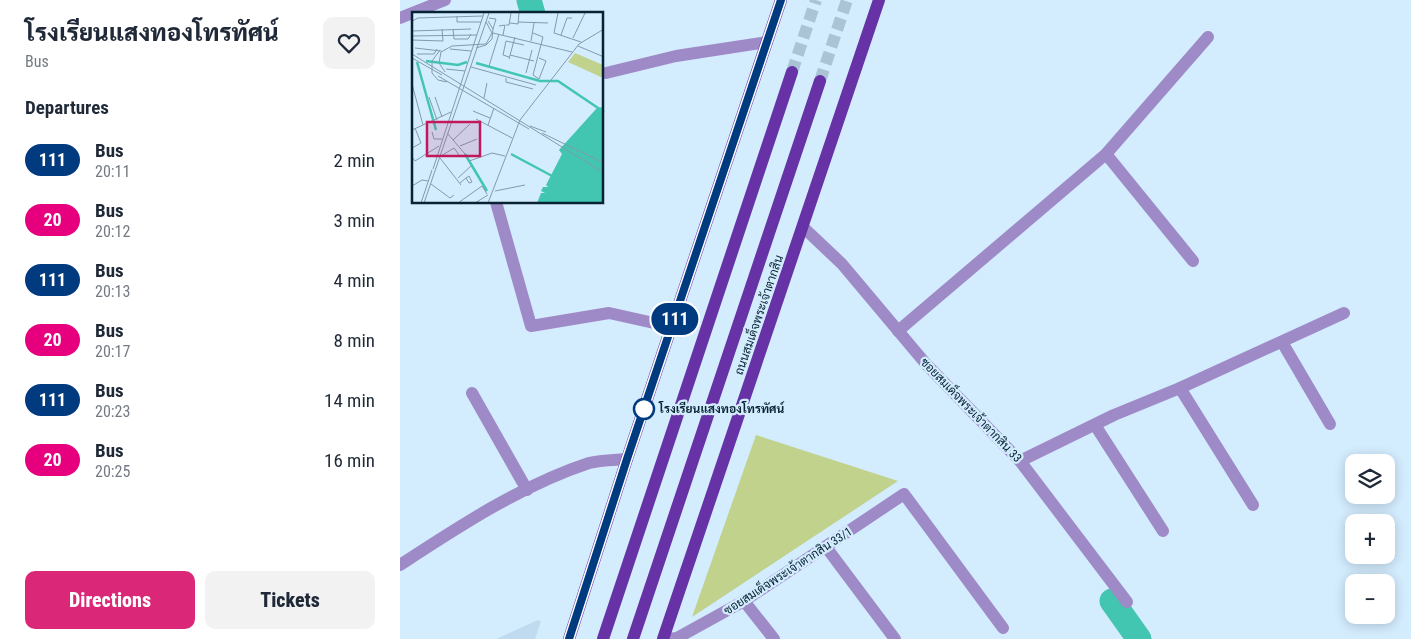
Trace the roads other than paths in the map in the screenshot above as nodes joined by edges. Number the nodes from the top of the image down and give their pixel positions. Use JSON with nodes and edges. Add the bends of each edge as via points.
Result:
{"nodes":[{"id":1,"x":445,"y":0,"type":"edge"},
{"id":2,"x":781,"y":0,"type":"edge"},
{"id":3,"x":879,"y":0,"type":"edge"},
{"id":4,"x":415,"y":12,"type":"edge"},
{"id":5,"x":412,"y":13,"type":"edge"},
{"id":6,"x":400,"y":18,"type":"edge"},
{"id":7,"x":1208,"y":37,"type":"dead end"},
{"id":8,"x":767,"y":42,"type":"junction"},
{"id":9,"x":792,"y":72,"type":"tunnel mouth"},
{"id":10,"x":606,"y":73,"type":"dead end"},
{"id":11,"x":820,"y":81,"type":"tunnel mouth"},
{"id":12,"x":1106,"y":154,"type":"junction"},
{"id":13,"x":497,"y":204,"type":"edge"},
{"id":14,"x":804,"y":228,"type":"junction"},
{"id":15,"x":1194,"y":261,"type":"dead end"},
{"id":16,"x":1344,"y":313,"type":"dead end"},
{"id":17,"x":672,"y":327,"type":"junction"},
{"id":18,"x":898,"y":331,"type":"junction"},
{"id":19,"x":1282,"y":342,"type":"junction"},
{"id":20,"x":1180,"y":388,"type":"junction"},
{"id":21,"x":472,"y":393,"type":"dead end"},
{"id":22,"x":1330,"y":424,"type":"dead end"},
{"id":23,"x":1095,"y":425,"type":"junction"},
{"id":24,"x":627,"y":459,"type":"junction"},
{"id":25,"x":1020,"y":461,"type":"junction"},
{"id":26,"x":526,"y":490,"type":"junction"},
{"id":27,"x":1253,"y":505,"type":"dead end"},
{"id":28,"x":1163,"y":531,"type":"dead end"},
{"id":29,"x":826,"y":547,"type":"junction"},
{"id":30,"x":400,"y":566,"type":"edge"},
{"id":31,"x":744,"y":601,"type":"junction"},
{"id":32,"x":1127,"y":602,"type":"dead end"},
{"id":33,"x":1003,"y":628,"type":"dead end"},
{"id":34,"x":569,"y":639,"type":"edge"},
{"id":35,"x":603,"y":639,"type":"edge"},
{"id":36,"x":633,"y":639,"type":"edge"},
{"id":37,"x":663,"y":639,"type":"edge"},
{"id":38,"x":668,"y":639,"type":"edge"},
{"id":39,"x":774,"y":639,"type":"edge"},
{"id":40,"x":895,"y":639,"type":"edge"}],
"edges":[{"from":1,"to":4,"type":"street"},
{"from":2,"to":8,"type":"main road"},
{"from":3,"to":14,"type":"main road","name":"ถนนสมเด็จพระเจ้าตากสิน"},
{"from":5,"to":6,"type":"street"},
{"from":7,"to":12,"type":"street"},
{"from":8,"to":10,"type":"street","via":[[676,56]]},
{"from":8,"to":17,"type":"main road"},
{"from":9,"to":35,"type":"main road"},
{"from":11,"to":36,"type":"main road","name":"ถนนสมเด็จพระเจ้าตากสิน"},
{"from":12,"to":15,"type":"street"},
{"from":12,"to":18,"type":"street"},
{"from":13,"to":17,"type":"street","via":[[531,326],[609,313]]},
{"from":14,"to":18,"type":"street","name":"ซอยสมเด็จพระเจ้าตากสิน 33","via":[[842,264]]},
{"from":14,"to":37,"type":"main road","name":"ถนนสมเด็จพระเจ้าตากสิน"},
{"from":16,"to":19,"type":"street"},
{"from":17,"to":24,"type":"main road"},
{"from":18,"to":25,"type":"street","name":"ซอยสมเด็จพระเจ้าตากสิน 33"},
{"from":19,"to":20,"type":"street"},
{"from":19,"to":22,"type":"street"},
{"from":20,"to":23,"type":"street"},
{"from":20,"to":27,"type":"street"},
{"from":21,"to":26,"type":"street"},
{"from":23,"to":25,"type":"street"},
{"from":23,"to":28,"type":"street"},
{"from":24,"to":26,"type":"street","via":[[590,463]]},
{"from":24,"to":34,"type":"main road"},
{"from":25,"to":32,"type":"street","name":"ซอยสมเด็จพระเจ้าตากสิน 33"},
{"from":26,"to":30,"type":"street","via":[[442,537]]},
{"from":29,"to":31,"type":"street","name":"ซอยสมเด็จพระเจ้าตากสิน 33/1"},
{"from":29,"to":33,"type":"street","name":"ซอยสมเด็จพระเจ้าตากสิน 33/1","via":[[904,494]]},
{"from":29,"to":40,"type":"street"},
{"from":31,"to":38,"type":"street","name":"ซอยสมเด็จพระเจ้าตากสิน 33/1","via":[[677,638]]},
{"from":31,"to":39,"type":"street"}]}
